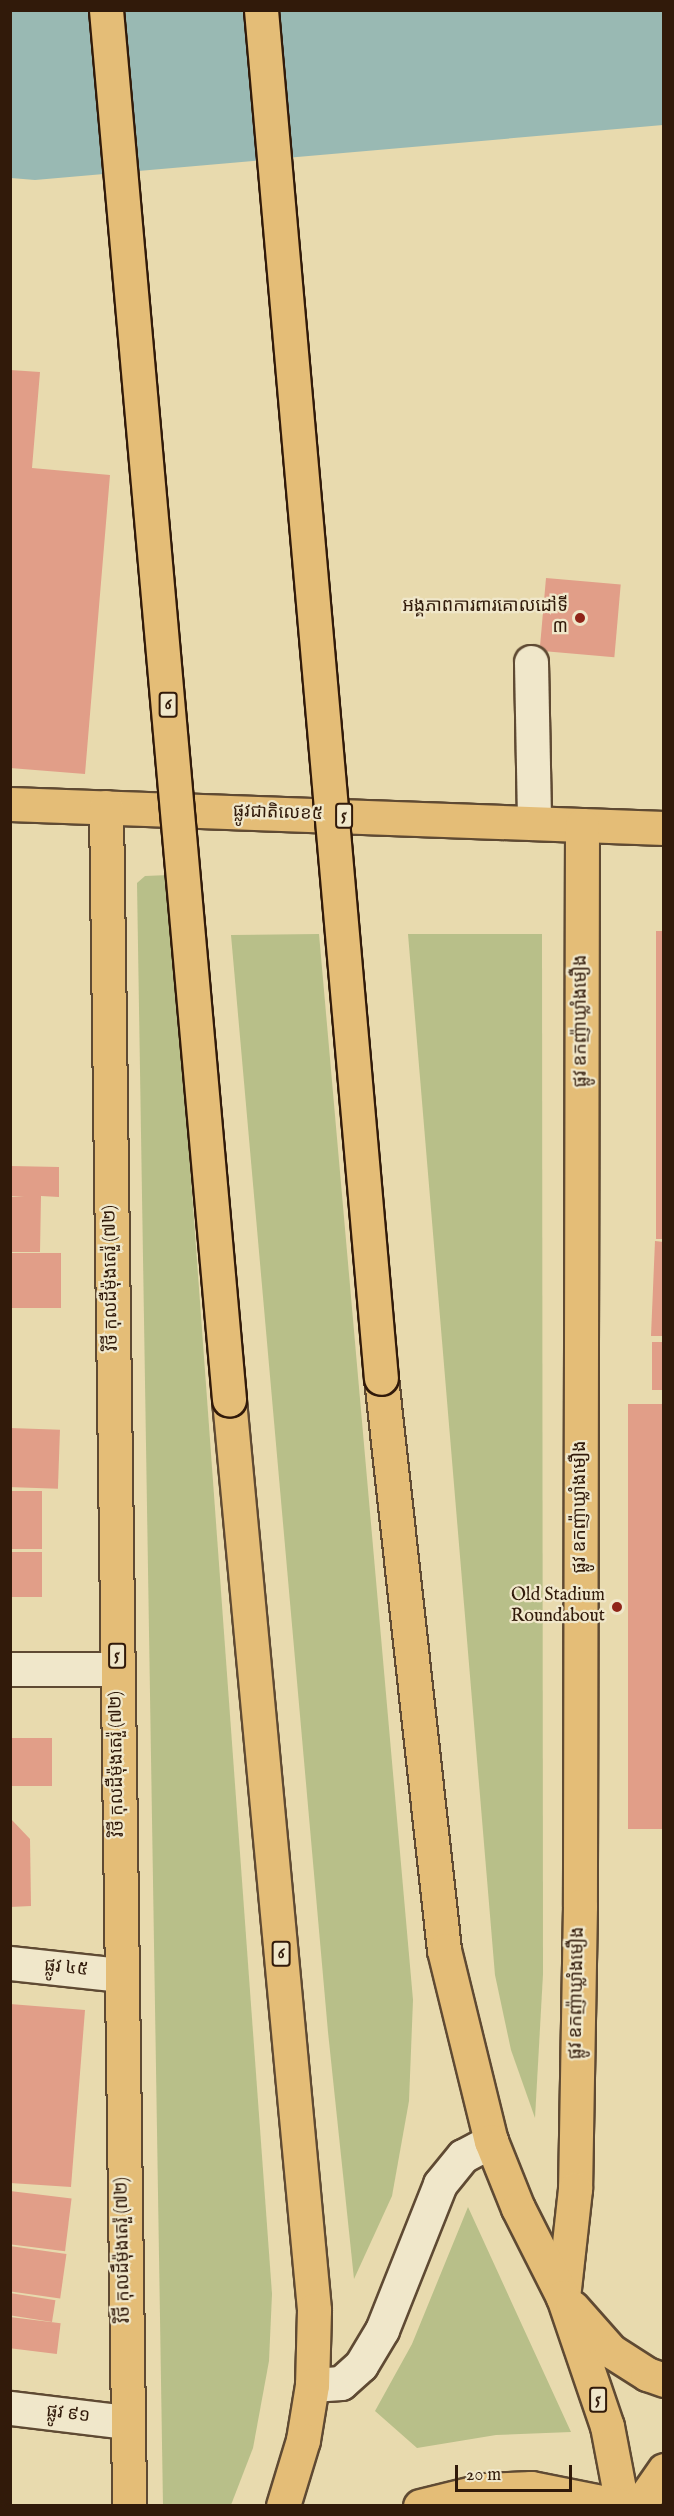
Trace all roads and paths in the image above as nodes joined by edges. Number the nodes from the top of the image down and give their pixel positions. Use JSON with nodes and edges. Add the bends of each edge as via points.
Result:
{"nodes":[{"id":1,"x":106,"y":10,"type":"edge"},
{"id":2,"x":261,"y":10,"type":"edge"},
{"id":3,"x":531,"y":662,"type":"dead end"},
{"id":4,"x":10,"y":804,"type":"edge"},
{"id":5,"x":106,"y":807,"type":"junction"},
{"id":6,"x":534,"y":823,"type":"junction"},
{"id":7,"x":582,"y":825,"type":"junction"},
{"id":8,"x":663,"y":828,"type":"edge"},
{"id":9,"x":10,"y":1669,"type":"edge"},
{"id":10,"x":117,"y":1669,"type":"junction"},
{"id":11,"x":10,"y":1963,"type":"edge"},
{"id":12,"x":121,"y":1975,"type":"junction"},
{"id":13,"x":491,"y":2141,"type":"junction"},
{"id":14,"x":563,"y":2297,"type":"junction"},
{"id":15,"x":663,"y":2379,"type":"edge"},
{"id":16,"x":312,"y":2385,"type":"junction"},
{"id":17,"x":10,"y":2408,"type":"edge"},
{"id":18,"x":125,"y":2422,"type":"junction"},
{"id":19,"x":663,"y":2470,"type":"edge"},
{"id":20,"x":486,"y":2498,"type":"edge"},
{"id":21,"x":129,"y":2505,"type":"edge"},
{"id":22,"x":283,"y":2505,"type":"edge"},
{"id":23,"x":420,"y":2505,"type":"edge"},
{"id":24,"x":622,"y":2505,"type":"edge"},
{"id":25,"x":639,"y":2505,"type":"edge"}],
"edges":[{"from":1,"to":16,"type":"main road","number":"6","bridge":true,"via":[[314,2310]]},
{"from":2,"to":13,"type":"main road","bridge":true,"via":[[381,1378],[444,1950]]},
{"from":3,"to":6,"type":"street"},
{"from":4,"to":5,"type":"main road","name":"ផ្លូវជាតិលេខ៥","number":"5"},
{"from":5,"to":6,"type":"main road","name":"ផ្លូវជាតិលេខ៥","number":"5"},
{"from":5,"to":10,"type":"main road","name":"វិថី កុលដឺម៉ុងតេរ៉ួ (៧២)","number":"5"},
{"from":6,"to":7,"type":"main road","name":"ផ្លូវជាតិលេខ៥","number":"5"},
{"from":7,"to":8,"type":"main road","name":"ផ្លូវជាតិលេខ៥"},
{"from":7,"to":14,"type":"main road","name":"ផ្លូវ ឧកញ៉ាឃ្លាំងមឿង","number":"5","via":[[579,1930],[575,2189]]},
{"from":9,"to":10,"type":"street"},
{"from":10,"to":12,"type":"main road","name":"វិថី កុលដឺម៉ុងតេរ៉ួ (៧២)","number":"5"},
{"from":11,"to":12,"type":"street","name":"ផ្លូវ ៤៥"},
{"from":12,"to":18,"type":"main road","name":"វិថី កុលដឺម៉ុងតេរ៉ួ (៧២)","number":"5"},
{"from":13,"to":14,"type":"main road","via":[[518,2208]]},
{"from":13,"to":16,"type":"street","via":[[463,2156],[440,2184],[382,2330],[362,2365],[341,2383]]},
{"from":14,"to":15,"type":"main road","via":[[611,2351],[646,2374]]},
{"from":14,"to":24,"type":"main road","number":"5","via":[[607,2426]]},
{"from":16,"to":22,"type":"main road","number":"6","via":[[303,2440]]},
{"from":17,"to":18,"type":"street","name":"ផ្លូវ ៩១"},
{"from":18,"to":21,"type":"main road","name":"វិថី កុលដឺម៉ុងតេរ៉ួ (៧២)","number":"5"},
{"from":19,"to":25,"type":"main road"},
{"from":20,"to":23,"type":"main road"},
{"from":20,"to":24,"type":"main road","via":[[531,2488]]}]}
